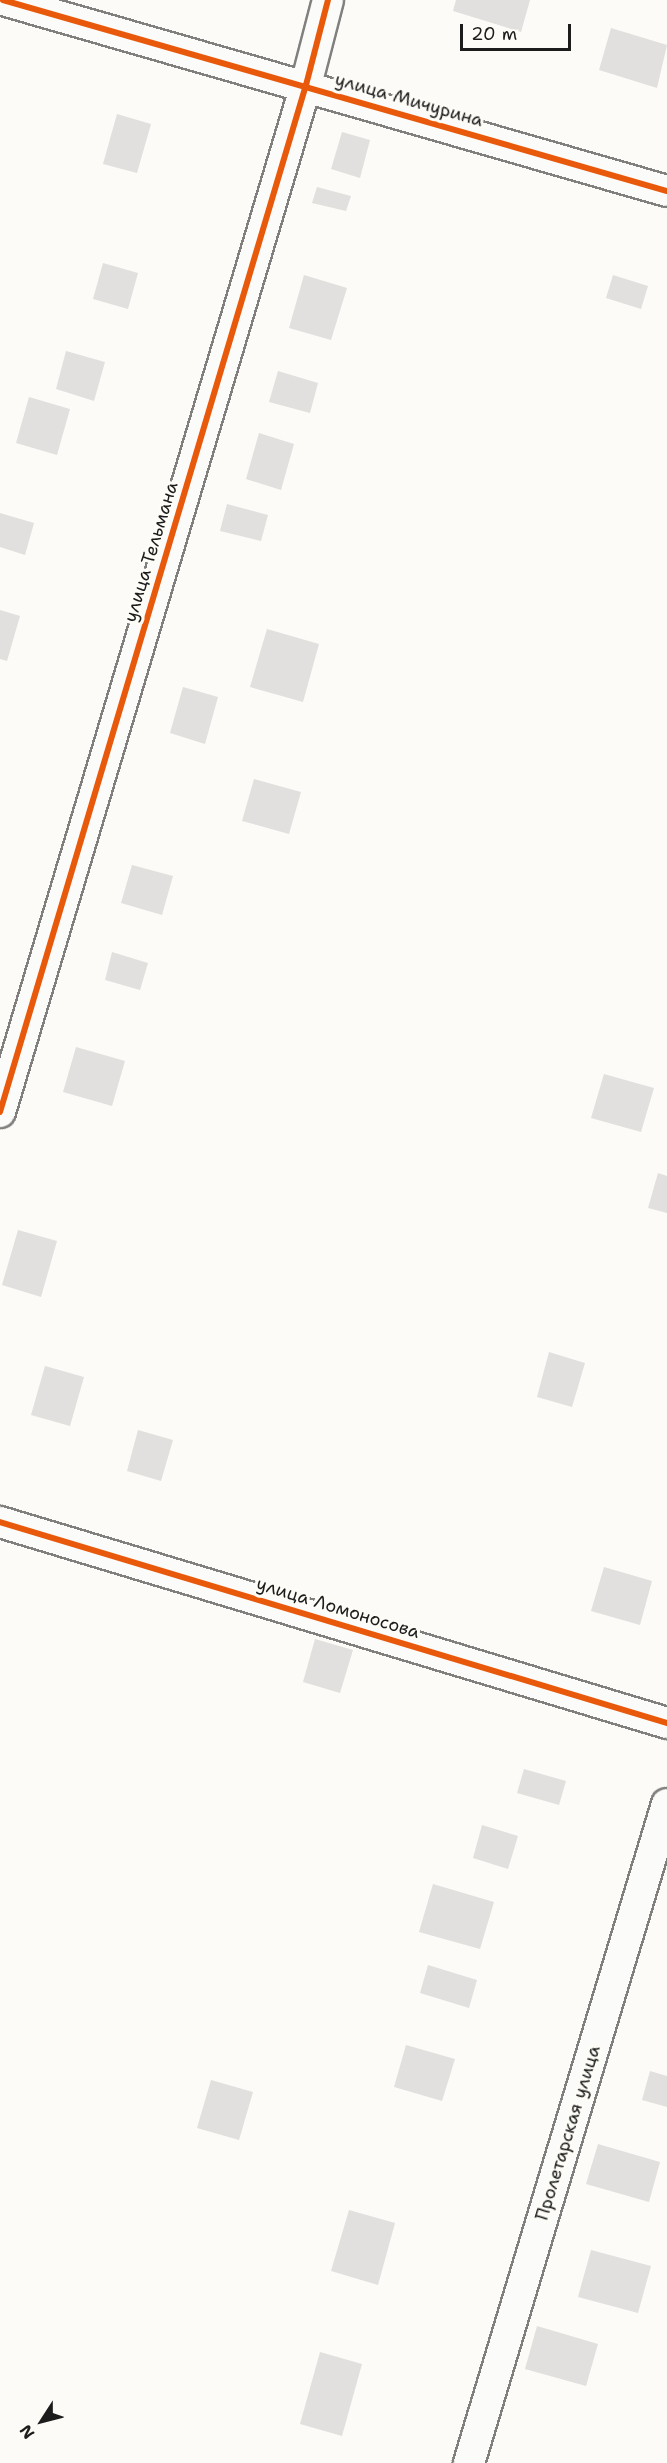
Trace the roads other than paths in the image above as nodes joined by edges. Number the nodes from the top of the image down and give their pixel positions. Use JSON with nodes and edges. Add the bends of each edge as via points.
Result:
{"nodes":[{"id":1,"x":3,"y":0,"type":"edge"},
{"id":2,"x":328,"y":0,"type":"edge"},
{"id":3,"x":306,"y":85,"type":"junction"},
{"id":4,"x":667,"y":191,"type":"edge"},
{"id":5,"x":0,"y":1112,"type":"edge"},
{"id":6,"x":0,"y":1522,"type":"edge"},
{"id":7,"x":667,"y":1723,"type":"edge"},
{"id":8,"x":667,"y":1804,"type":"edge"},
{"id":9,"x":469,"y":2463,"type":"edge"}],
"edges":[{"from":1,"to":3,"type":"street","name":"улица Мичурина"},
{"from":2,"to":3,"type":"street","name":"улица Тельмана"},
{"from":3,"to":4,"type":"street","name":"улица Мичурина"},
{"from":3,"to":5,"type":"street","name":"улица Тельмана"},
{"from":6,"to":7,"type":"street","name":"улица Ломоносова"},
{"from":8,"to":9,"type":"street","name":"Пролетарская улица"}]}
